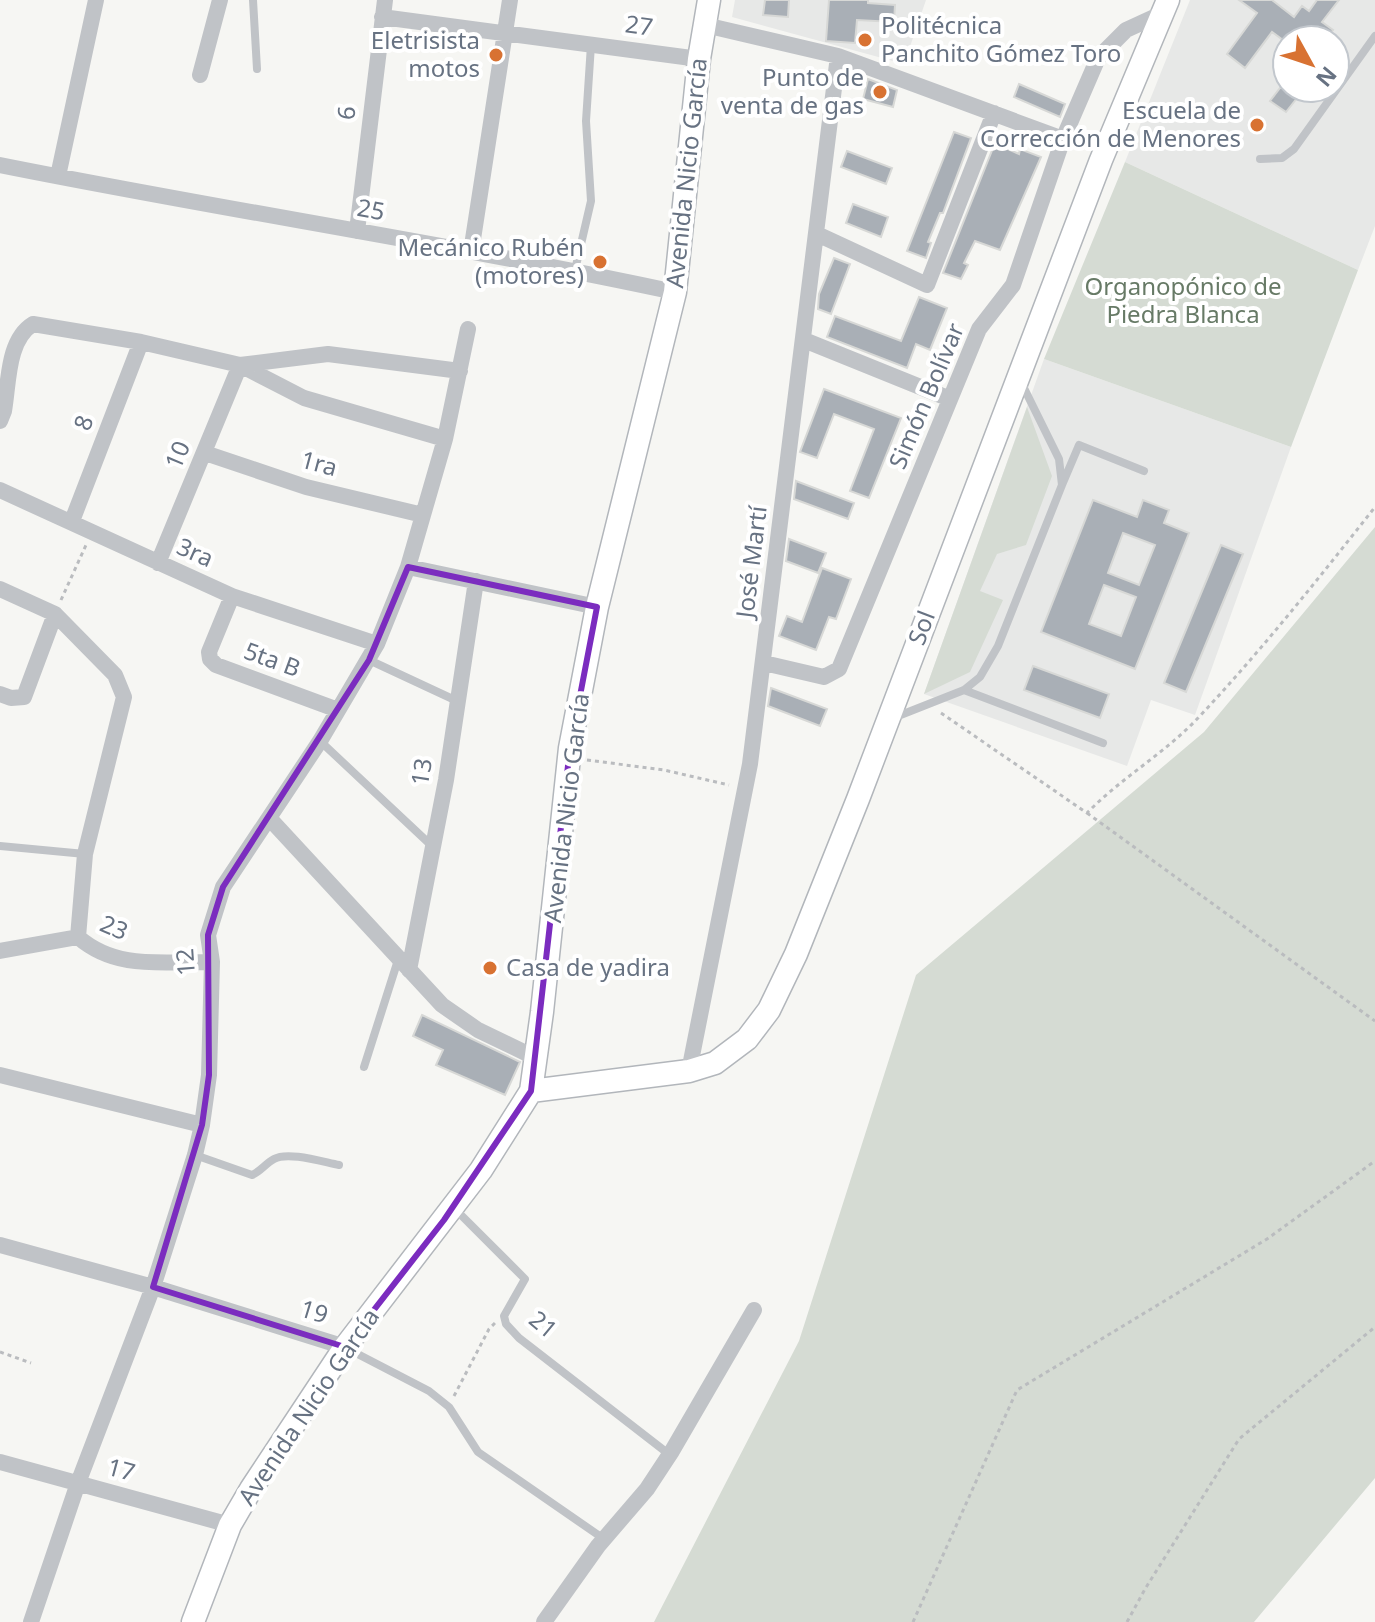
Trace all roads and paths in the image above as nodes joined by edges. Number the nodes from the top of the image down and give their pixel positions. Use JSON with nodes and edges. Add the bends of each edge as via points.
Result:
{"nodes":[{"id":1,"x":96,"y":0,"type":"edge"},
{"id":2,"x":220,"y":0,"type":"edge"},
{"id":3,"x":253,"y":0,"type":"edge"},
{"id":4,"x":510,"y":0,"type":"edge"},
{"id":5,"x":709,"y":0,"type":"edge"},
{"id":6,"x":1165,"y":6,"type":"edge"},
{"id":7,"x":384,"y":8,"type":"edge"},
{"id":8,"x":705,"y":25,"type":"junction"},
{"id":9,"x":504,"y":31,"type":"junction"},
{"id":10,"x":1375,"y":36,"type":"edge"},
{"id":11,"x":591,"y":44,"type":"junction"},
{"id":12,"x":838,"y":56,"type":"junction"},
{"id":13,"x":699,"y":59,"type":"junction"},
{"id":14,"x":257,"y":69,"type":"dead end"},
{"id":15,"x":200,"y":75,"type":"dead end"},
{"id":16,"x":994,"y":113,"type":"junction"},
{"id":17,"x":1063,"y":139,"type":"junction"},
{"id":18,"x":1260,"y":159,"type":"dead end"},
{"id":19,"x":0,"y":165,"type":"edge"},
{"id":20,"x":58,"y":176,"type":"junction"},
{"id":21,"x":357,"y":231,"type":"junction"},
{"id":22,"x":817,"y":234,"type":"junction"},
{"id":23,"x":471,"y":252,"type":"junction"},
{"id":24,"x":575,"y":270,"type":"junction"},
{"id":25,"x":675,"y":292,"type":"junction"},
{"id":26,"x":468,"y":329,"type":"dead end"},
{"id":27,"x":804,"y":340,"type":"junction"},
{"id":28,"x":141,"y":342,"type":"junction"},
{"id":29,"x":240,"y":365,"type":"junction"},
{"id":30,"x":460,"y":371,"type":"junction"},
{"id":31,"x":1018,"y":378,"type":"junction"},
{"id":32,"x":950,"y":399,"type":"junction"},
{"id":33,"x":0,"y":421,"type":"edge"},
{"id":34,"x":445,"y":439,"type":"junction"},
{"id":35,"x":205,"y":453,"type":"junction"},
{"id":36,"x":1144,"y":471,"type":"dead end"},
{"id":37,"x":1062,"y":485,"type":"junction"},
{"id":38,"x":0,"y":490,"type":"edge"},
{"id":39,"x":1375,"y":507,"type":"edge"},
{"id":40,"x":423,"y":515,"type":"junction"},
{"id":41,"x":72,"y":521,"type":"junction"},
{"id":42,"x":92,"y":531,"type":"junction"},
{"id":43,"x":158,"y":563,"type":"junction"},
{"id":44,"x":408,"y":567,"type":"junction"},
{"id":45,"x":476,"y":581,"type":"junction"},
{"id":46,"x":0,"y":589,"type":"edge"},
{"id":47,"x":232,"y":596,"type":"junction"},
{"id":48,"x":597,"y":607,"type":"junction"},
{"id":49,"x":55,"y":614,"type":"junction"},
{"id":50,"x":377,"y":644,"type":"junction"},
{"id":51,"x":369,"y":660,"type":"junction"},
{"id":52,"x":764,"y":663,"type":"junction"},
{"id":53,"x":964,"y":690,"type":"junction"},
{"id":54,"x":0,"y":694,"type":"edge"},
{"id":55,"x":458,"y":702,"type":"junction"},
{"id":56,"x":929,"y":704,"type":"junction"},
{"id":57,"x":338,"y":710,"type":"junction"},
{"id":58,"x":887,"y":721,"type":"junction"},
{"id":59,"x":320,"y":741,"type":"junction"},
{"id":60,"x":1103,"y":743,"type":"dead end"},
{"id":61,"x":569,"y":757,"type":"junction"},
{"id":62,"x":745,"y":788,"type":"junction"},
{"id":63,"x":1087,"y":813,"type":"junction"},
{"id":64,"x":270,"y":819,"type":"junction"},
{"id":65,"x":0,"y":846,"type":"edge"},
{"id":66,"x":434,"y":847,"type":"junction"},
{"id":67,"x":85,"y":854,"type":"junction"},
{"id":68,"x":78,"y":937,"type":"junction"},
{"id":69,"x":0,"y":951,"type":"edge"},
{"id":70,"x":212,"y":962,"type":"junction"},
{"id":71,"x":404,"y":965,"type":"junction"},
{"id":72,"x":1375,"y":1021,"type":"edge"},
{"id":73,"x":536,"y":1058,"type":"junction"},
{"id":74,"x":364,"y":1067,"type":"dead end"},
{"id":75,"x":689,"y":1071,"type":"junction"},
{"id":76,"x":0,"y":1075,"type":"edge"},
{"id":77,"x":531,"y":1091,"type":"junction"},
{"id":78,"x":202,"y":1125,"type":"junction"},
{"id":79,"x":195,"y":1155,"type":"junction"},
{"id":80,"x":1375,"y":1161,"type":"edge"},
{"id":81,"x":339,"y":1165,"type":"dead end"},
{"id":82,"x":453,"y":1208,"type":"junction"},
{"id":83,"x":0,"y":1245,"type":"edge"},
{"id":84,"x":153,"y":1287,"type":"junction"},
{"id":85,"x":754,"y":1310,"type":"dead end"},
{"id":86,"x":504,"y":1316,"type":"junction"},
{"id":87,"x":1375,"y":1327,"type":"edge"},
{"id":88,"x":345,"y":1347,"type":"junction"},
{"id":89,"x":0,"y":1352,"type":"edge"},
{"id":90,"x":31,"y":1363,"type":"dead end"},
{"id":91,"x":449,"y":1407,"type":"junction"},
{"id":92,"x":670,"y":1455,"type":"junction"},
{"id":93,"x":0,"y":1462,"type":"edge"},
{"id":94,"x":78,"y":1483,"type":"junction"},
{"id":95,"x":230,"y":1525,"type":"junction"},
{"id":96,"x":604,"y":1539,"type":"junction"},
{"id":97,"x":31,"y":1622,"type":"edge"},
{"id":98,"x":193,"y":1622,"type":"edge"},
{"id":99,"x":544,"y":1622,"type":"edge"},
{"id":100,"x":913,"y":1622,"type":"edge"},
{"id":101,"x":1127,"y":1622,"type":"edge"}],
"edges":[{"from":1,"to":20,"type":"street"},
{"from":2,"to":15,"type":"street"},
{"from":3,"to":14,"type":"lane"},
{"from":4,"to":9,"type":"street"},
{"from":5,"to":8,"type":"street","name":"Avenida Nicio García"},
{"from":6,"to":17,"type":"street","name":"Simón Bolívar","via":[[1126,30],[1098,58]]},
{"from":6,"to":31,"type":"street","name":"Sol"},
{"from":7,"to":9,"type":"street","name":"27"},
{"from":7,"to":21,"type":"street","name":"6"},
{"from":8,"to":12,"type":"street"},
{"from":8,"to":13,"type":"street","name":"Avenida Nicio García"},
{"from":9,"to":11,"type":"street","name":"27"},
{"from":9,"to":23,"type":"street"},
{"from":10,"to":18,"type":"lane","via":[[1294,149],[1282,158]]},
{"from":11,"to":13,"type":"street","name":"27"},
{"from":11,"to":24,"type":"lane","via":[[586,121],[591,201]]},
{"from":12,"to":16,"type":"street"},
{"from":12,"to":22,"type":"street","name":"José Martí"},
{"from":13,"to":25,"type":"street","name":"Avenida Nicio García"},
{"from":16,"to":17,"type":"street"},
{"from":16,"to":22,"type":"street","via":[[927,285]]},
{"from":17,"to":32,"type":"street","name":"Simón Bolívar","via":[[1013,285],[979,329]]},
{"from":19,"to":20,"type":"street"},
{"from":20,"to":21,"type":"street","name":"25"},
{"from":21,"to":23,"type":"street","name":"25"},
{"from":22,"to":27,"type":"street","name":"José Martí"},
{"from":23,"to":24,"type":"street","name":"25"},
{"from":24,"to":25,"type":"street","name":"25"},
{"from":25,"to":48,"type":"street","name":"Avenida Nicio García"},
{"from":26,"to":30,"type":"street","name":"12"},
{"from":27,"to":32,"type":"street"},
{"from":27,"to":52,"type":"street","name":"José Martí"},
{"from":28,"to":29,"type":"street"},
{"from":28,"to":33,"type":"street","via":[[33,324],[24,329],[17,339]]},
{"from":28,"to":41,"type":"street","name":"8"},
{"from":29,"to":30,"type":"street","via":[[328,354]]},
{"from":29,"to":34,"type":"street","via":[[304,398]]},
{"from":29,"to":35,"type":"street","name":"10"},
{"from":30,"to":34,"type":"street","name":"12"},
{"from":31,"to":37,"type":"lane","via":[[1059,459]]},
{"from":31,"to":58,"type":"street","name":"Sol"},
{"from":32,"to":52,"type":"street","name":"Simón Bolívar","via":[[839,669],[824,677]]},
{"from":34,"to":40,"type":"street","name":"12"},
{"from":35,"to":40,"type":"street","name":"1ra","via":[[306,487]]},
{"from":35,"to":43,"type":"street","name":"10"},
{"from":36,"to":37,"type":"lane","via":[[1079,445]]},
{"from":37,"to":53,"type":"lane","via":[[998,646],[980,677]]},
{"from":38,"to":41,"type":"street","name":"3ra"},
{"from":39,"to":63,"type":"path","via":[[1196,720]]},
{"from":40,"to":44,"type":"street","name":"12"},
{"from":41,"to":42,"type":"street","name":"3ra"},
{"from":42,"to":43,"type":"street","name":"3ra"},
{"from":42,"to":49,"type":"path"},
{"from":43,"to":47,"type":"street","name":"3ra"},
{"from":44,"to":45,"type":"street"},
{"from":44,"to":50,"type":"street","name":"12"},
{"from":45,"to":48,"type":"street"},
{"from":45,"to":55,"type":"street","name":"13"},
{"from":46,"to":49,"type":"street"},
{"from":47,"to":50,"type":"street","name":"3ra"},
{"from":47,"to":57,"type":"street","name":"5ta B","via":[[210,659]]},
{"from":48,"to":61,"type":"street","name":"Avenida Nicio García"},
{"from":49,"to":54,"type":"street","via":[[24,697]]},
{"from":49,"to":67,"type":"street","via":[[115,675],[124,697]]},
{"from":50,"to":51,"type":"street","name":"12"},
{"from":51,"to":55,"type":"lane"},
{"from":51,"to":57,"type":"street","name":"12"},
{"from":52,"to":62,"type":"street","name":"José Martí"},
{"from":53,"to":56,"type":"lane"},
{"from":53,"to":60,"type":"lane"},
{"from":55,"to":66,"type":"street","name":"13"},
{"from":56,"to":58,"type":"lane"},
{"from":56,"to":63,"type":"path"},
{"from":57,"to":59,"type":"street","name":"12"},
{"from":58,"to":75,"type":"street","name":"Sol","via":[[769,1010],[747,1039],[715,1063]]},
{"from":59,"to":64,"type":"street","name":"12"},
{"from":59,"to":66,"type":"lane"},
{"from":61,"to":62,"type":"path"},
{"from":61,"to":73,"type":"street","name":"Avenida Nicio García"},
{"from":62,"to":75,"type":"street","name":"José Martí"},
{"from":63,"to":72,"type":"path"},
{"from":64,"to":70,"type":"street","name":"12","via":[[223,887],[208,935]]},
{"from":64,"to":71,"type":"street"},
{"from":65,"to":67,"type":"lane"},
{"from":66,"to":71,"type":"street","name":"13"},
{"from":67,"to":68,"type":"street"},
{"from":68,"to":69,"type":"street","name":"23"},
{"from":68,"to":70,"type":"street","name":"23","via":[[108,957]]},
{"from":70,"to":78,"type":"street","name":"12"},
{"from":71,"to":73,"type":"street","via":[[466,1022]]},
{"from":71,"to":74,"type":"lane"},
{"from":73,"to":77,"type":"street","name":"Avenida Nicio García"},
{"from":75,"to":77,"type":"street","name":"Sol"},
{"from":76,"to":78,"type":"street"},
{"from":77,"to":82,"type":"street","name":"Avenida Nicio García"},
{"from":78,"to":79,"type":"street","name":"12"},
{"from":79,"to":81,"type":"lane","via":[[252,1175],[285,1156]]},
{"from":79,"to":84,"type":"street","name":"12"},
{"from":80,"to":100,"type":"path","via":[[1267,1239],[1017,1390]]},
{"from":82,"to":86,"type":"lane","name":"21","via":[[525,1279]]},
{"from":82,"to":88,"type":"street","name":"Avenida Nicio García"},
{"from":83,"to":84,"type":"street","name":"19"},
{"from":84,"to":88,"type":"street","name":"19"},
{"from":84,"to":94,"type":"street","name":"12"},
{"from":85,"to":92,"type":"street"},
{"from":86,"to":91,"type":"path","via":[[489,1329]]},
{"from":86,"to":92,"type":"lane","name":"21","via":[[519,1338]]},
{"from":87,"to":101,"type":"path","via":[[1239,1439]]},
{"from":88,"to":91,"type":"lane","name":"19"},
{"from":88,"to":95,"type":"street","name":"Avenida Nicio García"},
{"from":89,"to":90,"type":"path"},
{"from":91,"to":96,"type":"lane","name":"19","via":[[478,1452]]},
{"from":92,"to":96,"type":"street"},
{"from":93,"to":94,"type":"street","name":"17"},
{"from":94,"to":95,"type":"street","name":"17"},
{"from":94,"to":97,"type":"street","name":"12"},
{"from":95,"to":98,"type":"street","name":"Avenida Nicio García"},
{"from":96,"to":99,"type":"street"}]}
